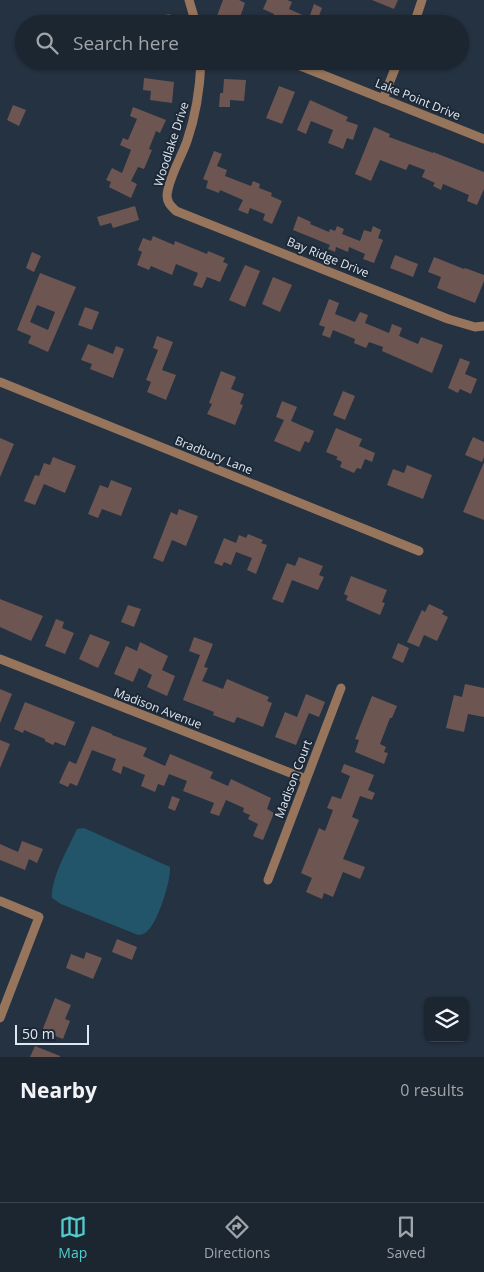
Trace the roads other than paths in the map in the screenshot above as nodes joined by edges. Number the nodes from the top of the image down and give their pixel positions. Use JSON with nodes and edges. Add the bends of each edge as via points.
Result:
{"nodes":[{"id":1,"x":189,"y":0,"type":"edge"},
{"id":2,"x":422,"y":0,"type":"edge"},
{"id":3,"x":193,"y":15,"type":"edge"},
{"id":4,"x":417,"y":15,"type":"edge"},
{"id":5,"x":201,"y":70,"type":"edge"},
{"id":6,"x":311,"y":70,"type":"edge"},
{"id":7,"x":394,"y":70,"type":"edge"},
{"id":8,"x":383,"y":98,"type":"junction"},
{"id":9,"x":484,"y":139,"type":"edge"},
{"id":10,"x":169,"y":204,"type":"joint"},
{"id":11,"x":482,"y":326,"type":"edge"},
{"id":12,"x":0,"y":382,"type":"edge"},
{"id":13,"x":419,"y":551,"type":"dead end"},
{"id":14,"x":0,"y":659,"type":"edge"},
{"id":15,"x":341,"y":688,"type":"dead end"},
{"id":16,"x":306,"y":779,"type":"junction"},
{"id":17,"x":268,"y":880,"type":"dead end"},
{"id":18,"x":0,"y":901,"type":"edge"},
{"id":19,"x":0,"y":1018,"type":"edge"}],
"edges":[{"from":1,"to":3,"type":"street"},
{"from":2,"to":4,"type":"street"},
{"from":5,"to":10,"type":"street","name":"Woodlake Drive","via":[[195,115],[169,187]]},
{"from":6,"to":8,"type":"street","name":"Lake Point Drive"},
{"from":7,"to":8,"type":"street"},
{"from":8,"to":9,"type":"street","name":"Lake Point Drive"},
{"from":10,"to":11,"type":"street","name":"Bay Ridge Drive","via":[[176,211],[448,319]]},
{"from":12,"to":13,"type":"street","name":"Bradbury Lane"},
{"from":14,"to":16,"type":"street","name":"Madison Avenue"},
{"from":15,"to":16,"type":"street","name":"Madison Court"},
{"from":16,"to":17,"type":"street","name":"Madison Court"},
{"from":18,"to":19,"type":"street","via":[[39,917]]}]}
